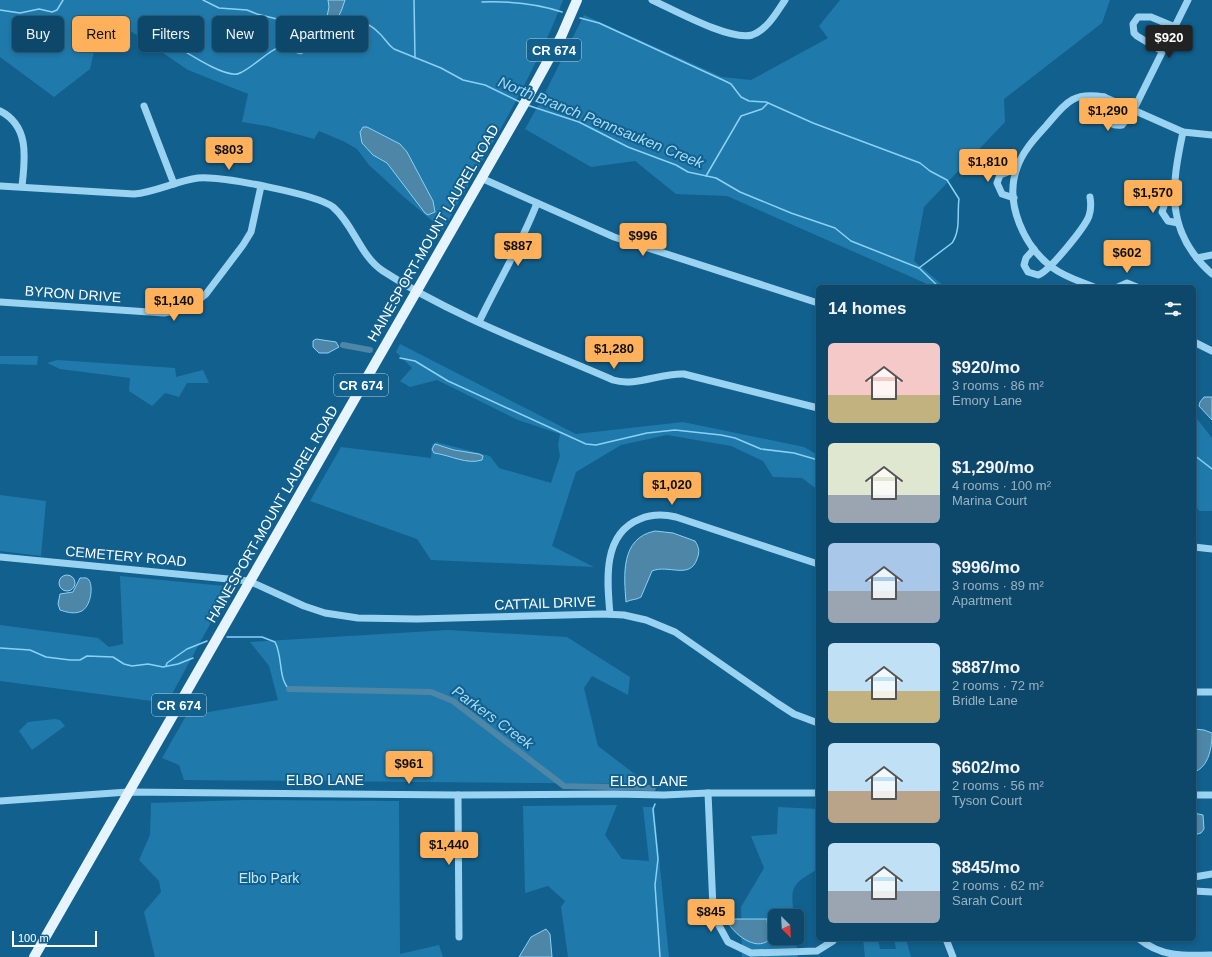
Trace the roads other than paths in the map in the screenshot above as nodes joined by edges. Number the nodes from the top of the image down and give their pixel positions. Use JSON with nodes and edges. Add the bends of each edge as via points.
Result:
{"nodes":[{"id":1,"x":577,"y":0,"type":"edge"},
{"id":2,"x":652,"y":0,"type":"edge"},
{"id":3,"x":785,"y":0,"type":"edge"},
{"id":4,"x":1188,"y":0,"type":"edge"},
{"id":5,"x":1175,"y":27,"type":"junction"},
{"id":6,"x":1162,"y":51,"type":"junction"},
{"id":7,"x":1104,"y":98,"type":"junction"},
{"id":8,"x":144,"y":106,"type":"dead end"},
{"id":9,"x":0,"y":111,"type":"edge"},
{"id":10,"x":1133,"y":111,"type":"junction"},
{"id":11,"x":1183,"y":132,"type":"junction"},
{"id":12,"x":1212,"y":135,"type":"edge"},
{"id":13,"x":1016,"y":169,"type":"junction"},
{"id":14,"x":481,"y":178,"type":"junction"},
{"id":15,"x":174,"y":184,"type":"junction"},
{"id":16,"x":0,"y":186,"type":"edge"},
{"id":17,"x":22,"y":186,"type":"junction"},
{"id":18,"x":261,"y":186,"type":"junction"},
{"id":19,"x":1174,"y":192,"type":"junction"},
{"id":20,"x":1090,"y":197,"type":"dead end"},
{"id":21,"x":1014,"y":198,"type":"junction"},
{"id":22,"x":537,"y":203,"type":"junction"},
{"id":23,"x":1178,"y":222,"type":"junction"},
{"id":24,"x":1034,"y":249,"type":"junction"},
{"id":25,"x":1212,"y":255,"type":"edge"},
{"id":26,"x":1197,"y":258,"type":"junction"},
{"id":27,"x":1051,"y":266,"type":"junction"},
{"id":28,"x":1212,"y":274,"type":"edge"},
{"id":29,"x":1088,"y":285,"type":"edge"},
{"id":30,"x":1122,"y":285,"type":"edge"},
{"id":31,"x":1132,"y":285,"type":"edge"},
{"id":32,"x":416,"y":290,"type":"junction"},
{"id":33,"x":0,"y":302,"type":"edge"},
{"id":34,"x":816,"y":302,"type":"edge"},
{"id":35,"x":479,"y":322,"type":"junction"},
{"id":36,"x":1196,"y":343,"type":"edge"},
{"id":37,"x":1212,"y":351,"type":"edge"},
{"id":38,"x":816,"y":407,"type":"edge"},
{"id":39,"x":1196,"y":547,"type":"edge"},
{"id":40,"x":1212,"y":549,"type":"edge"},
{"id":41,"x":0,"y":558,"type":"edge"},
{"id":42,"x":816,"y":563,"type":"edge"},
{"id":43,"x":249,"y":580,"type":"junction"},
{"id":44,"x":610,"y":614,"type":"junction"},
{"id":45,"x":1196,"y":692,"type":"edge"},
{"id":46,"x":1212,"y":692,"type":"edge"},
{"id":47,"x":816,"y":722,"type":"edge"},
{"id":48,"x":128,"y":792,"type":"junction"},
{"id":49,"x":708,"y":793,"type":"junction"},
{"id":50,"x":816,"y":793,"type":"edge"},
{"id":51,"x":458,"y":795,"type":"junction"},
{"id":52,"x":1196,"y":795,"type":"edge"},
{"id":53,"x":1212,"y":795,"type":"edge"},
{"id":54,"x":0,"y":801,"type":"edge"},
{"id":55,"x":1212,"y":874,"type":"edge"},
{"id":56,"x":1196,"y":877,"type":"edge"},
{"id":57,"x":1196,"y":892,"type":"edge"},
{"id":58,"x":1212,"y":892,"type":"edge"},
{"id":59,"x":459,"y":937,"type":"dead end"},
{"id":60,"x":833,"y":941,"type":"dead end"},
{"id":61,"x":947,"y":941,"type":"edge"},
{"id":62,"x":1141,"y":941,"type":"edge"},
{"id":63,"x":1212,"y":955,"type":"edge"},
{"id":64,"x":34,"y":957,"type":"edge"},
{"id":65,"x":953,"y":957,"type":"edge"}],
"edges":[{"from":1,"to":14,"type":"main road","name":"HAINESPORT-MOUNT LAUREL ROAD","number":"CR 674","via":[[561,37]]},
{"from":2,"to":3,"type":"street","via":[[722,31],[745,36],[753,35],[765,26]]},
{"from":4,"to":5,"type":"street"},
{"from":5,"to":6,"type":"street"},
{"from":5,"to":6,"type":"street","via":[[1147,16],[1138,17],[1133,24],[1136,36]]},
{"from":6,"to":10,"type":"street"},
{"from":7,"to":10,"type":"street"},
{"from":7,"to":10,"type":"street","via":[[1103,113],[1108,122],[1117,126],[1122,125]]},
{"from":7,"to":13,"type":"street","via":[[1084,96],[1070,100],[1028,147]]},
{"from":8,"to":15,"type":"street"},
{"from":9,"to":17,"type":"street","via":[[14,123],[24,143]]},
{"from":10,"to":11,"type":"street"},
{"from":11,"to":12,"type":"street"},
{"from":11,"to":19,"type":"street"},
{"from":13,"to":21,"type":"street"},
{"from":13,"to":21,"type":"street","via":[[1000,176],[997,184],[1002,194]]},
{"from":14,"to":22,"type":"street"},
{"from":14,"to":32,"type":"main road","name":"HAINESPORT-MOUNT LAUREL ROAD","number":"CR 674"},
{"from":15,"to":17,"type":"street","via":[[134,194],[105,194]]},
{"from":15,"to":18,"type":"street","via":[[206,178]]},
{"from":16,"to":17,"type":"street"},
{"from":18,"to":32,"type":"street","via":[[325,202],[345,219],[364,251],[376,265]]},
{"from":18,"to":33,"type":"street","name":"BYRON DRIVE","via":[[253,224],[243,245],[206,294],[187,309],[164,313]]},
{"from":19,"to":23,"type":"street"},
{"from":19,"to":23,"type":"street","via":[[1165,203],[1162,212],[1168,221]]},
{"from":20,"to":27,"type":"street","via":[[1090,211],[1086,221]]},
{"from":21,"to":24,"type":"street","via":[[1020,224]]},
{"from":22,"to":34,"type":"street","via":[[614,237]]},
{"from":22,"to":35,"type":"street","via":[[523,239]]},
{"from":23,"to":26,"type":"street","via":[[1186,242]]},
{"from":24,"to":27,"type":"street"},
{"from":24,"to":27,"type":"street","via":[[1024,261],[1025,269],[1038,275]]},
{"from":25,"to":26,"type":"street"},
{"from":26,"to":28,"type":"street"},
{"from":27,"to":29,"type":"street","via":[[1075,281]]},
{"from":30,"to":31,"type":"street"},
{"from":32,"to":35,"type":"street"},
{"from":32,"to":43,"type":"main road","name":"HAINESPORT-MOUNT LAUREL ROAD","number":"CR 674"},
{"from":35,"to":38,"type":"street","via":[[620,382],[684,374]]},
{"from":36,"to":37,"type":"street"},
{"from":39,"to":40,"type":"street"},
{"from":41,"to":43,"type":"street","name":"CEMETERY ROAD"},
{"from":42,"to":44,"type":"street","via":[[676,517],[651,516],[636,521],[623,530],[612,549],[608,571]]},
{"from":43,"to":44,"type":"street","name":"CATTAIL DRIVE","via":[[304,606],[325,613],[358,618]]},
{"from":43,"to":48,"type":"main road","name":"HAINESPORT-MOUNT LAUREL ROAD","number":"CR 674"},
{"from":44,"to":47,"type":"street","name":"CATTAIL DRIVE","via":[[646,620],[675,632],[786,709]]},
{"from":45,"to":46,"type":"street"},
{"from":48,"to":51,"type":"street","name":"ELBO LANE"},
{"from":48,"to":54,"type":"street","name":"ELBO LANE"},
{"from":48,"to":64,"type":"main road","name":"HAINESPORT-MOUNT LAUREL ROAD","number":"CR 674"},
{"from":49,"to":50,"type":"street","name":"ELBO LANE"},
{"from":49,"to":51,"type":"street","name":"ELBO LANE","via":[[664,796]]},
{"from":49,"to":60,"type":"street","via":[[713,908],[716,920],[728,942],[751,953],[817,951]]},
{"from":51,"to":59,"type":"street"},
{"from":52,"to":53,"type":"street"},
{"from":55,"to":56,"type":"street"},
{"from":57,"to":58,"type":"street"},
{"from":61,"to":65,"type":"street"},
{"from":62,"to":63,"type":"street","via":[[1155,952],[1166,955]]}]}
